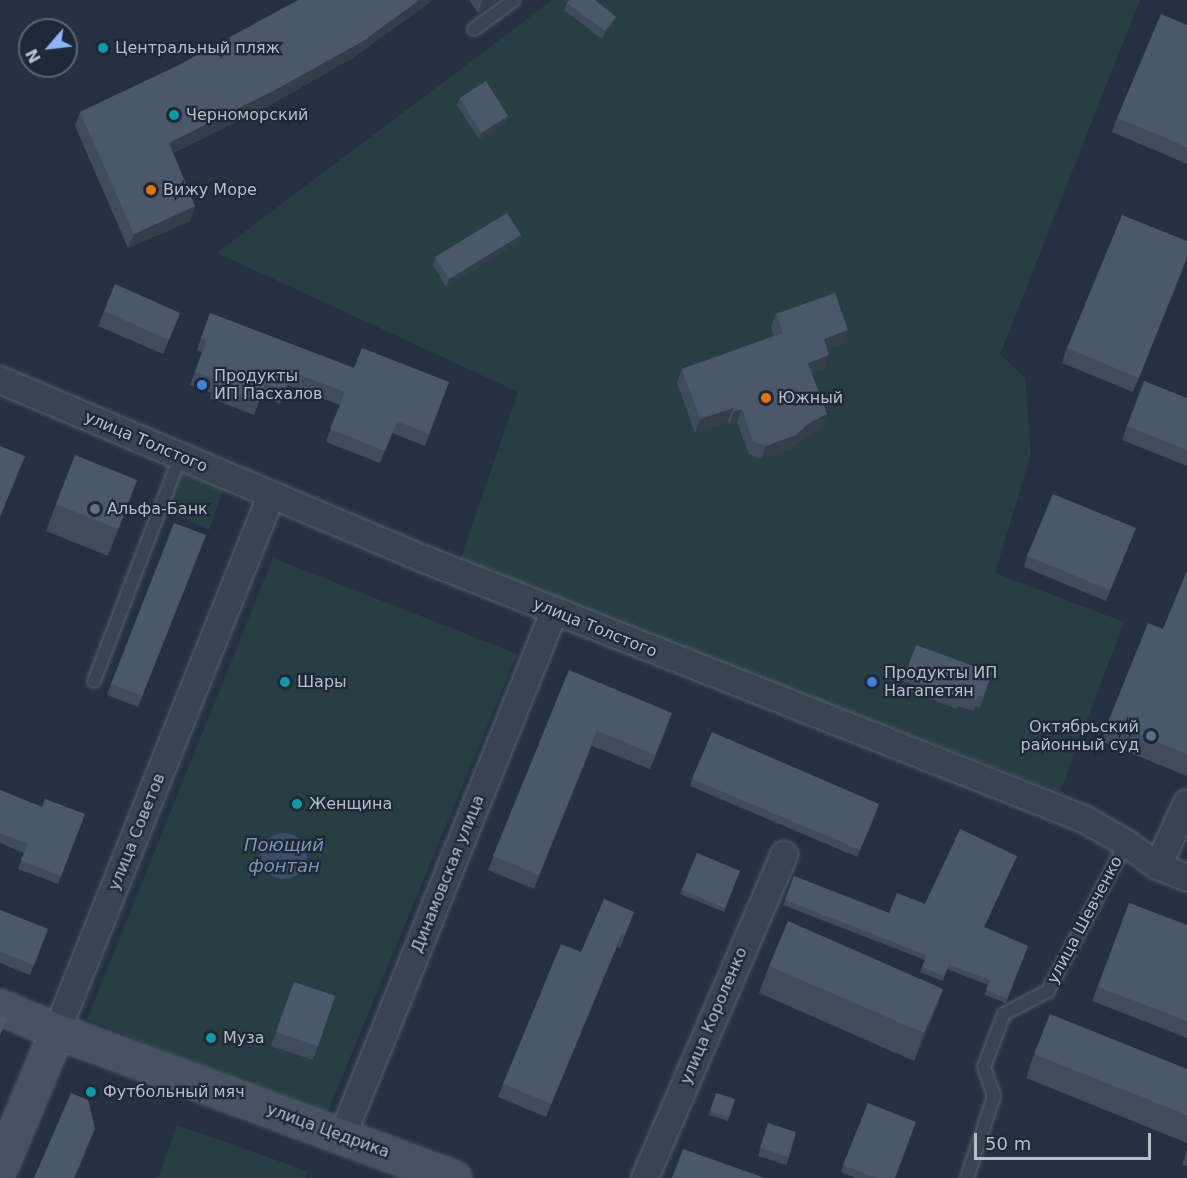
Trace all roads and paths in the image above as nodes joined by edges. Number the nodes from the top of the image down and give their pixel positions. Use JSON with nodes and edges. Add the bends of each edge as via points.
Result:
{"nodes":[{"id":1,"x":514,"y":0,"type":"edge"},
{"id":2,"x":474,"y":29,"type":"dead end"},
{"id":3,"x":0,"y":380,"type":"edge"},
{"id":4,"x":180,"y":457,"type":"junction"},
{"id":5,"x":271,"y":496,"type":"junction"},
{"id":6,"x":554,"y":612,"type":"junction"},
{"id":7,"x":94,"y":681,"type":"dead end"},
{"id":8,"x":1187,"y":804,"type":"edge"},
{"id":9,"x":1126,"y":843,"type":"junction"},
{"id":10,"x":784,"y":855,"type":"dead end"},
{"id":11,"x":1158,"y":866,"type":"junction"},
{"id":12,"x":1187,"y":879,"type":"edge"},
{"id":13,"x":0,"y":1007,"type":"edge"},
{"id":14,"x":57,"y":1031,"type":"junction"},
{"id":15,"x":342,"y":1137,"type":"junction"},
{"id":16,"x":0,"y":1167,"type":"edge"},
{"id":17,"x":454,"y":1178,"type":"edge"},
{"id":18,"x":645,"y":1178,"type":"edge"},
{"id":19,"x":967,"y":1178,"type":"edge"}],
"edges":[{"from":1,"to":2,"type":"lane"},
{"from":3,"to":4,"type":"street","name":"улица Толстого"},
{"from":4,"to":5,"type":"street","name":"улица Толстого"},
{"from":4,"to":7,"type":"lane"},
{"from":5,"to":6,"type":"street","name":"улица Толстого"},
{"from":5,"to":14,"type":"street","name":"улица Советов"},
{"from":6,"to":9,"type":"street","name":"улица Толстого","via":[[1084,819]]},
{"from":6,"to":15,"type":"street","name":"Динамовская улица"},
{"from":8,"to":11,"type":"street"},
{"from":9,"to":11,"type":"street","name":"улица Толстого"},
{"from":9,"to":19,"type":"lane","name":"улица Шевченко","via":[[1048,991],[1004,1014],[984,1067],[994,1096]]},
{"from":10,"to":18,"type":"street","name":"улица Короленко"},
{"from":11,"to":12,"type":"street","name":"улица Толстого"},
{"from":13,"to":14,"type":"street","name":"улица Цедрика"},
{"from":14,"to":15,"type":"street","name":"улица Цедрика"},
{"from":14,"to":16,"type":"street","name":"улица Советов"},
{"from":15,"to":17,"type":"street","name":"улица Цедрика"}]}
